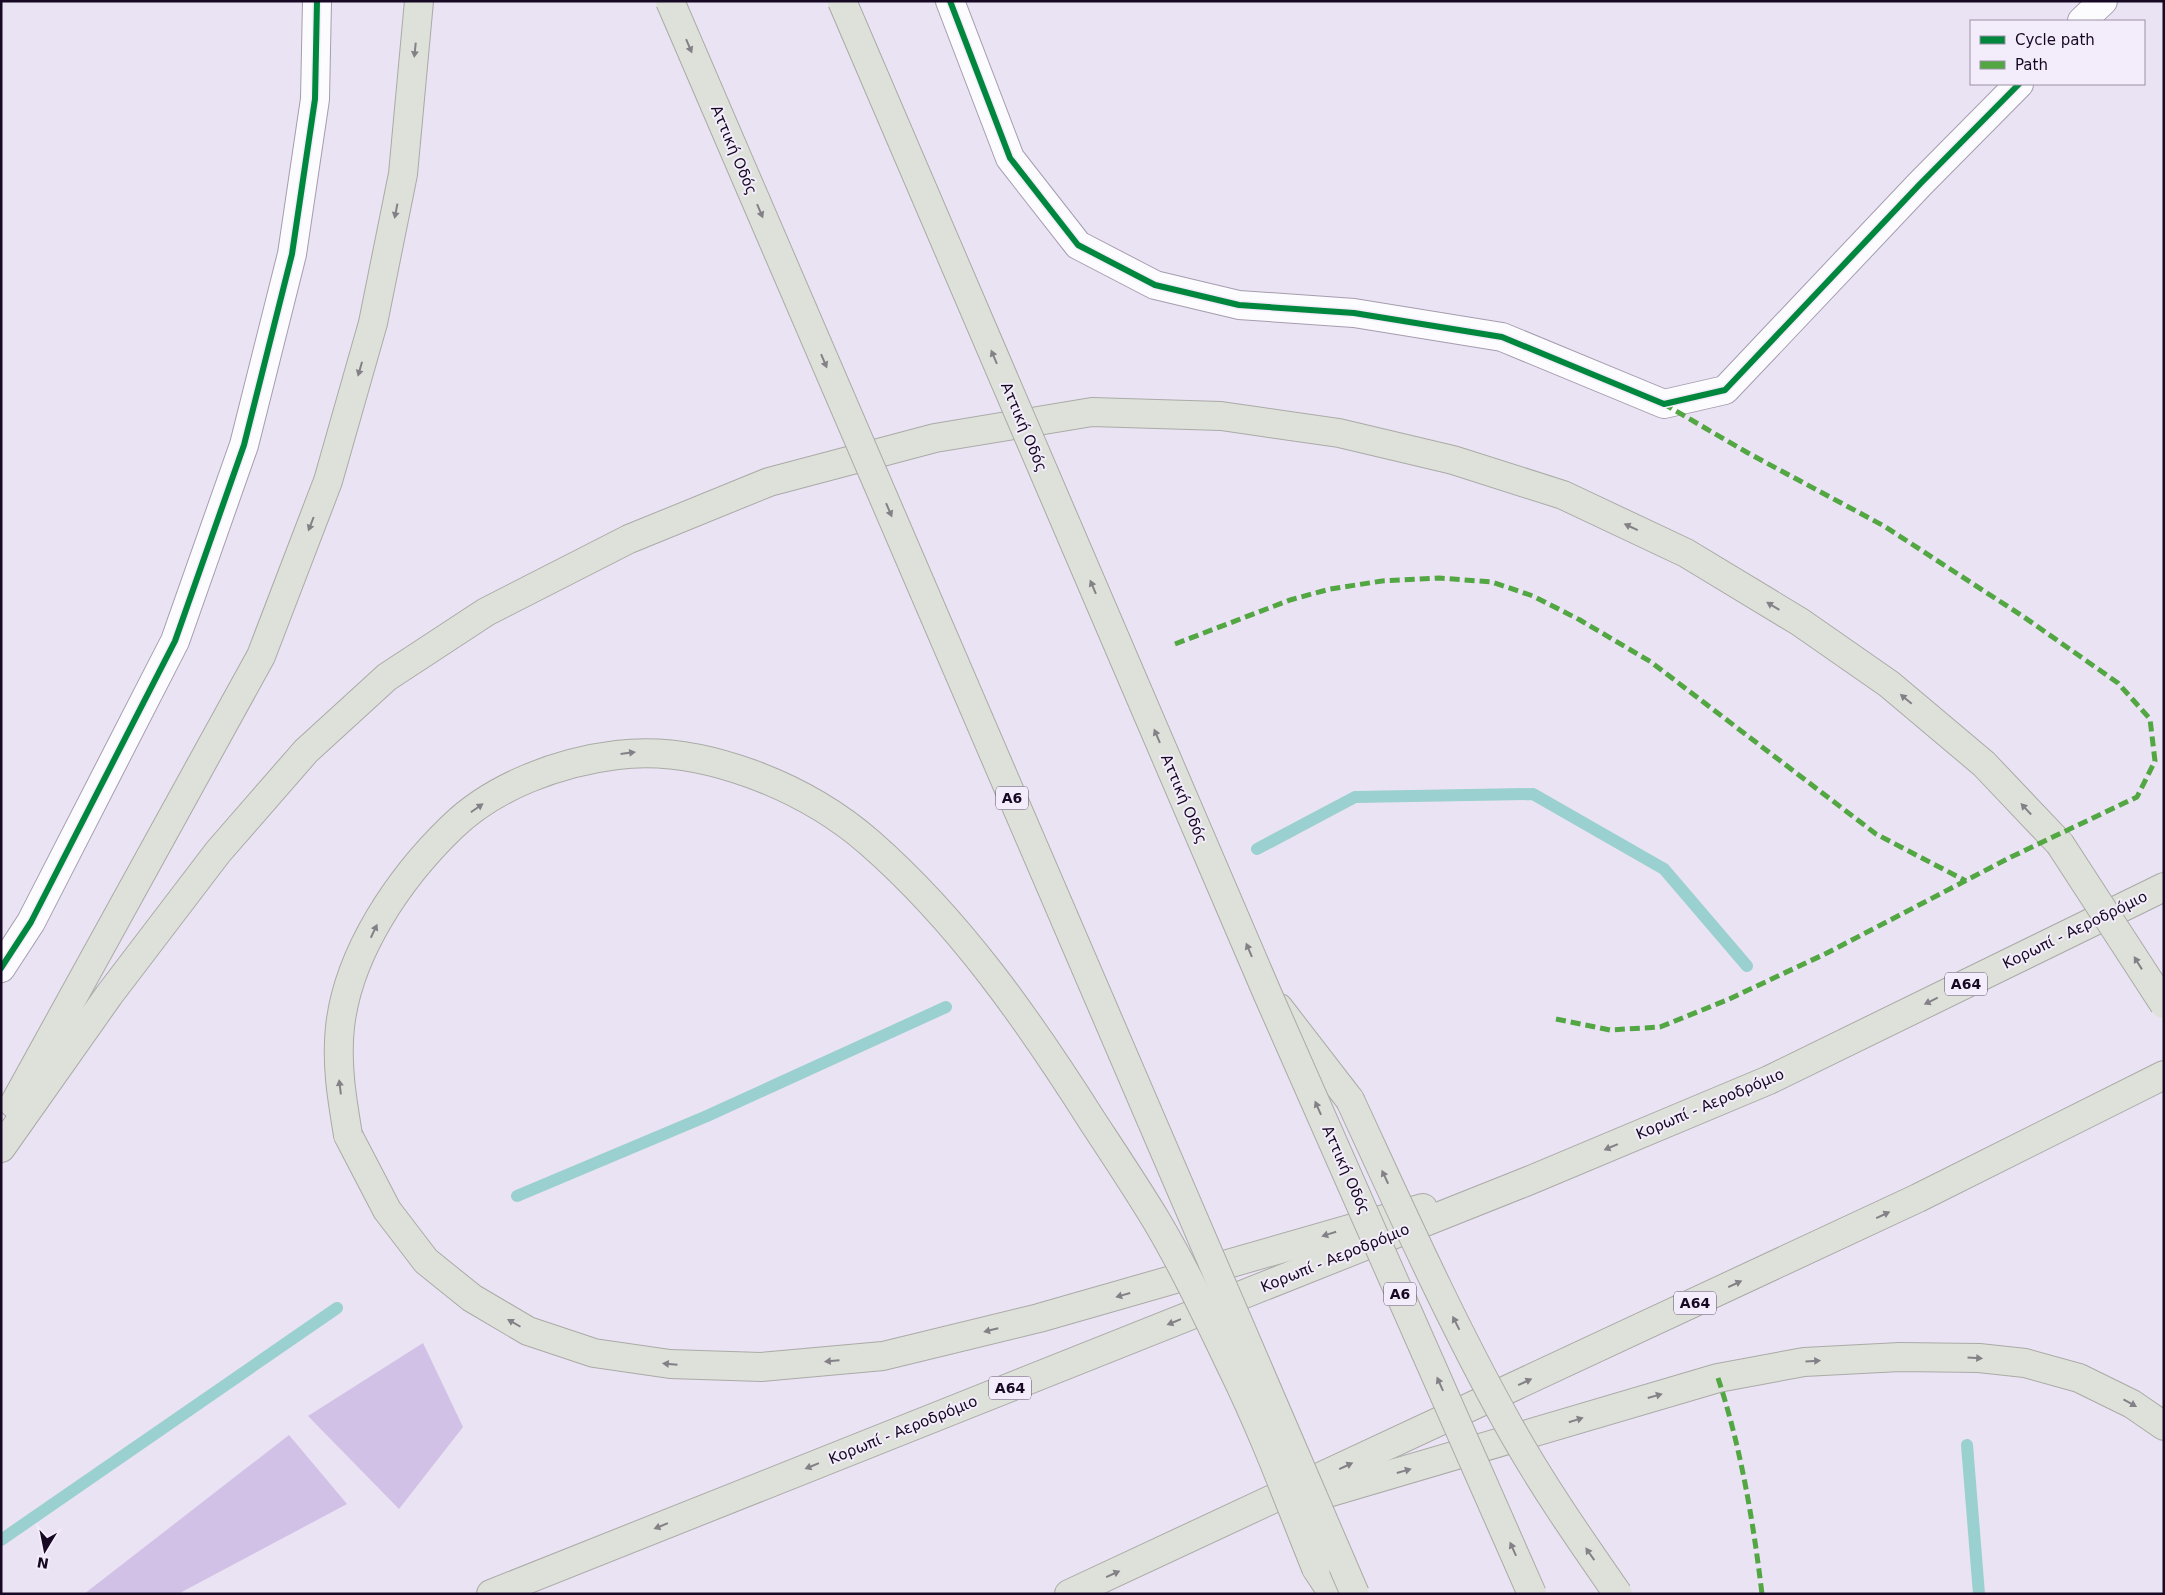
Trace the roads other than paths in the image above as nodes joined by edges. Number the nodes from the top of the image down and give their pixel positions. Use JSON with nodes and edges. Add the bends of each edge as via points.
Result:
{"nodes":[{"id":1,"x":317,"y":1,"type":"edge"},
{"id":2,"x":419,"y":1,"type":"edge"},
{"id":3,"x":670,"y":1,"type":"edge"},
{"id":4,"x":842,"y":1,"type":"edge"},
{"id":5,"x":950,"y":1,"type":"edge"},
{"id":6,"x":2103,"y":1,"type":"edge"},
{"id":7,"x":2083,"y":20,"type":"edge"},
{"id":8,"x":2019,"y":85,"type":"edge"},
{"id":9,"x":2164,"y":887,"type":"edge"},
{"id":10,"x":1,"y":968,"type":"edge"},
{"id":11,"x":1268,"y":995,"type":"junction"},
{"id":12,"x":2164,"y":1004,"type":"edge"},
{"id":13,"x":2164,"y":1075,"type":"edge"},
{"id":14,"x":1,"y":1126,"type":"edge"},
{"id":15,"x":1,"y":1148,"type":"edge"},
{"id":16,"x":1528,"y":1181,"type":"junction"},
{"id":17,"x":2164,"y":1426,"type":"edge"},
{"id":18,"x":1222,"y":1524,"type":"junction"},
{"id":19,"x":491,"y":1594,"type":"edge"},
{"id":20,"x":1069,"y":1594,"type":"edge"},
{"id":21,"x":1333,"y":1594,"type":"edge"},
{"id":22,"x":1355,"y":1594,"type":"edge"},
{"id":23,"x":1532,"y":1594,"type":"edge"},
{"id":24,"x":1618,"y":1594,"type":"edge"}],
"edges":[{"from":1,"to":10,"type":"street","via":[[315,99],[292,254],[244,445],[175,641],[31,922]]},
{"from":2,"to":14,"type":"highway","one_way":true,"via":[[403,174],[373,323],[328,481],[261,656]]},
{"from":3,"to":22,"type":"highway","name":"Αττική Οδός","number":"Α6","one_way":true,"bridge":true},
{"from":11,"to":4,"type":"highway","name":"Αττική Οδός","number":"Α6","one_way":true,"bridge":true},
{"from":5,"to":8,"type":"street","via":[[1010,158],[1078,245],[1155,285],[1239,305],[1354,313],[1502,337],[1664,404],[1725,390],[1920,184]]},
{"from":6,"to":7,"type":"street"},
{"from":9,"to":16,"type":"highway","name":"Κορωπί - Αεροδρόμιο","number":"Α64","one_way":true,"via":[[1769,1080]]},
{"from":23,"to":11,"type":"highway","name":"Αττική Οδός","number":"Α6","one_way":true,"bridge":true},
{"from":24,"to":11,"type":"highway","one_way":true,"bridge":true,"via":[[1565,1518],[1507,1422],[1414,1240],[1350,1100]]},
{"from":12,"to":15,"type":"highway","one_way":true,"bridge":true,"via":[[2060,844],[1984,764],[1889,684],[1808,628],[1686,553],[1563,495],[1453,460],[1339,433],[1221,416],[1092,412],[935,438],[770,482],[629,539],[486,612],[388,677],[306,751],[218,852],[109,994]]},
{"from":18,"to":13,"type":"highway","number":"Α64","one_way":true,"via":[[1918,1198]]},
{"from":16,"to":19,"type":"highway","name":"Κορωπί - Αεροδρόμιο","number":"Α64","one_way":true},
{"from":16,"to":21,"type":"highway","one_way":true,"bridge":true,"via":[[1384,1217],[1251,1258],[1038,1318],[883,1356],[761,1367],[670,1364],[594,1352],[528,1330],[472,1298],[426,1262],[387,1210],[348,1135],[339,1083],[340,1026],[353,975],[381,914],[403,880],[458,821],[494,796],[540,775],[600,757],[642,751],[692,757],[739,770],[781,787],[828,812],[868,841],[918,889],[993,975],[1064,1076],[1157,1222],[1234,1371],[1316,1568]]},
{"from":18,"to":17,"type":"highway","one_way":true,"via":[[1718,1378],[1804,1362],[1900,1357],[1979,1358],[2025,1363],[2079,1378],[2132,1404]]},
{"from":20,"to":18,"type":"highway","number":"Α64","one_way":true}]}
